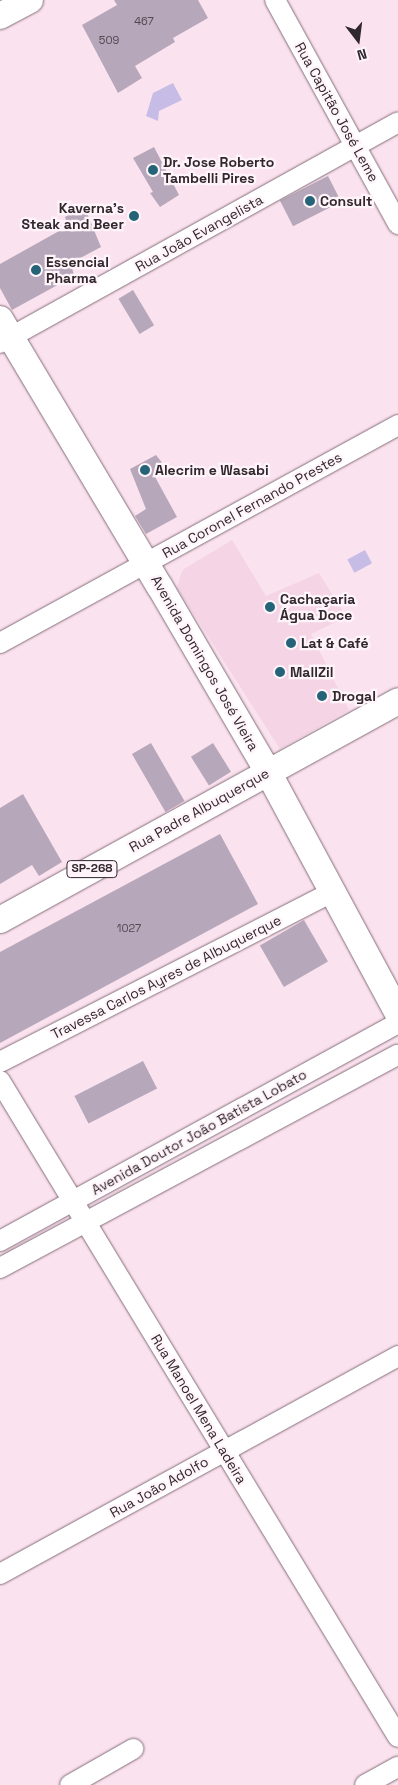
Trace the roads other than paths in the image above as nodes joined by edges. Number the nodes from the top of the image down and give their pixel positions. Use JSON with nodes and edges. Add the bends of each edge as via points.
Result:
{"nodes":[{"id":1,"x":30,"y":0,"type":"edge"},
{"id":2,"x":275,"y":0,"type":"edge"},
{"id":3,"x":0,"y":16,"type":"edge"},
{"id":4,"x":398,"y":122,"type":"edge"},
{"id":5,"x":356,"y":145,"type":"junction"},
{"id":6,"x":398,"y":224,"type":"edge"},
{"id":7,"x":4,"y":333,"type":"edge"},
{"id":8,"x":398,"y":425,"type":"edge"},
{"id":9,"x":147,"y":563,"type":"junction"},
{"id":10,"x":0,"y":643,"type":"edge"},
{"id":11,"x":398,"y":701,"type":"edge"},
{"id":12,"x":268,"y":772,"type":"junction"},
{"id":13,"x":332,"y":892,"type":"junction"},
{"id":14,"x":0,"y":920,"type":"edge"},
{"id":15,"x":398,"y":1013,"type":"edge"},
{"id":16,"x":398,"y":1023,"type":"edge"},
{"id":17,"x":398,"y":1055,"type":"edge"},
{"id":18,"x":0,"y":1062,"type":"edge"},
{"id":19,"x":0,"y":1080,"type":"edge"},
{"id":20,"x":73,"y":1201,"type":"junction"},
{"id":21,"x":86,"y":1222,"type":"junction"},
{"id":22,"x":0,"y":1240,"type":"edge"},
{"id":23,"x":0,"y":1268,"type":"edge"},
{"id":24,"x":398,"y":1356,"type":"edge"},
{"id":25,"x":224,"y":1451,"type":"junction"},
{"id":26,"x":0,"y":1574,"type":"edge"},
{"id":27,"x":398,"y":1737,"type":"edge"},
{"id":28,"x":133,"y":1749,"type":"dead end"},
{"id":29,"x":398,"y":1767,"type":"edge"},
{"id":30,"x":70,"y":1785,"type":"edge"},
{"id":31,"x":365,"y":1785,"type":"edge"}],
"edges":[{"from":1,"to":3,"type":"main road"},
{"from":2,"to":5,"type":"street","name":"Rua Capitão José Leme"},
{"from":4,"to":5,"type":"street","name":"Rua João Evangelista"},
{"from":5,"to":6,"type":"street","name":"Rua Capitão José Leme"},
{"from":5,"to":7,"type":"street","name":"Rua João Evangelista"},
{"from":7,"to":9,"type":"main road","name":"Avenida Domingos José Vieira"},
{"from":8,"to":9,"type":"street","name":"Rua Coronel Fernando Prestes"},
{"from":9,"to":10,"type":"street","name":"Rua Coronel Fernando Prestes"},
{"from":9,"to":12,"type":"main road","name":"Avenida Domingos José Vieira"},
{"from":11,"to":12,"type":"main road","name":"Rua Padre Albuquerque","number":"SP-268"},
{"from":12,"to":13,"type":"main road","name":"Avenida Domingos José Vieira"},
{"from":12,"to":14,"type":"main road","name":"Rua Padre Albuquerque","number":"SP-268"},
{"from":13,"to":15,"type":"main road","name":"Avenida Domingos José Vieira"},
{"from":13,"to":18,"type":"street","name":"Travessa Carlos Ayres de Albuquerque"},
{"from":16,"to":20,"type":"street","name":"Avenida Doutor João Batista Lobato"},
{"from":17,"to":21,"type":"street","name":"Avenida Doutor João Batista Lobato"},
{"from":19,"to":20,"type":"street","name":"Rua Manoel Mena Ladeira"},
{"from":20,"to":21,"type":"street","name":"Rua Manoel Mena Ladeira"},
{"from":20,"to":22,"type":"street","name":"Avenida Doutor João Batista Lobato"},
{"from":21,"to":23,"type":"street","name":"Avenida Doutor João Batista Lobato"},
{"from":21,"to":25,"type":"street","name":"Rua Manoel Mena Ladeira"},
{"from":24,"to":25,"type":"street","name":"Rua João Adolfo"},
{"from":25,"to":26,"type":"street","name":"Rua João Adolfo"},
{"from":25,"to":27,"type":"street","name":"Rua Manoel Mena Ladeira"},
{"from":28,"to":30,"type":"street"},
{"from":29,"to":31,"type":"street"}]}
